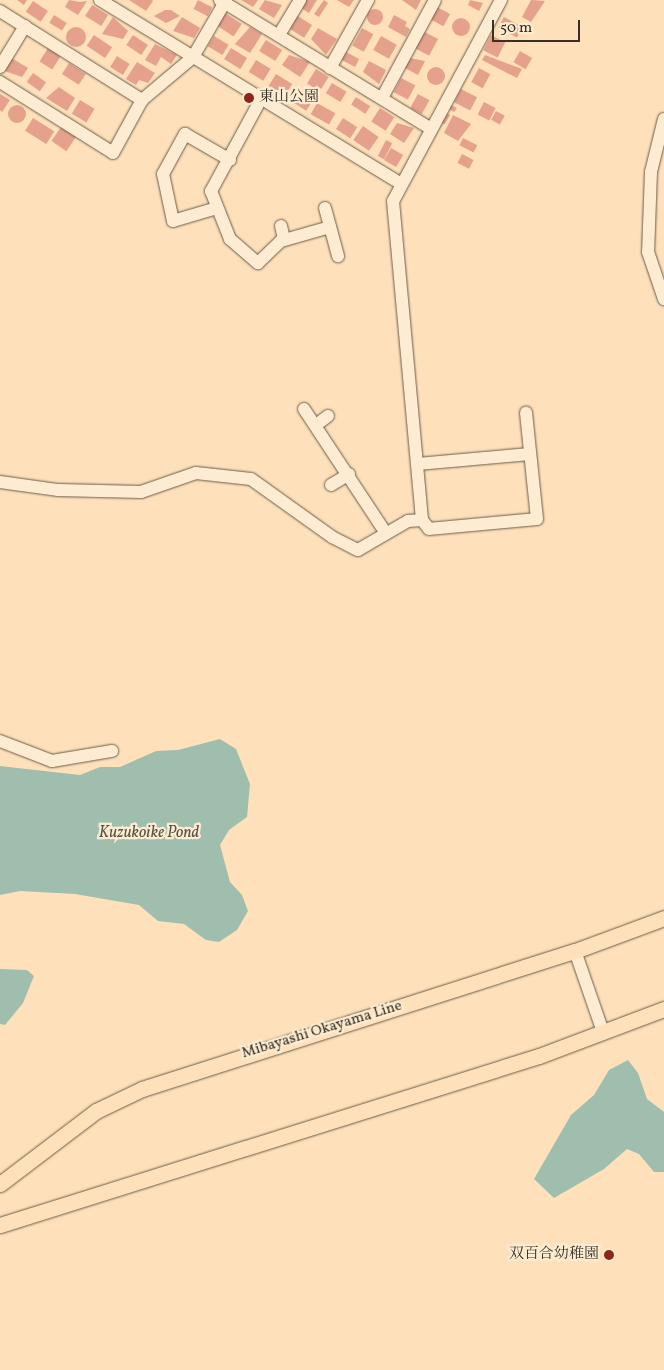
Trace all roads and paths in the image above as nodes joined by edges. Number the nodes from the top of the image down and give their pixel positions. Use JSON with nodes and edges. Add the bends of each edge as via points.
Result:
{"nodes":[{"id":1,"x":100,"y":0,"type":"edge"},
{"id":2,"x":300,"y":0,"type":"edge"},
{"id":3,"x":368,"y":0,"type":"edge"},
{"id":4,"x":435,"y":0,"type":"edge"},
{"id":5,"x":500,"y":0,"type":"edge"},
{"id":6,"x":223,"y":1,"type":"edge"},
{"id":7,"x":0,"y":11,"type":"edge"},
{"id":8,"x":25,"y":26,"type":"junction"},
{"id":9,"x":279,"y":36,"type":"junction"},
{"id":10,"x":193,"y":57,"type":"junction"},
{"id":11,"x":0,"y":67,"type":"edge"},
{"id":12,"x":330,"y":68,"type":"junction"},
{"id":13,"x":0,"y":82,"type":"edge"},
{"id":14,"x":382,"y":98,"type":"junction"},
{"id":15,"x":261,"y":99,"type":"junction"},
{"id":16,"x":142,"y":100,"type":"junction"},
{"id":17,"x":664,"y":119,"type":"edge"},
{"id":18,"x":430,"y":128,"type":"junction"},
{"id":19,"x":230,"y":160,"type":"junction"},
{"id":20,"x":400,"y":183,"type":"junction"},
{"id":21,"x":218,"y":208,"type":"junction"},
{"id":22,"x":325,"y":208,"type":"dead end"},
{"id":23,"x":281,"y":226,"type":"dead end"},
{"id":24,"x":330,"y":228,"type":"junction"},
{"id":25,"x":284,"y":239,"type":"junction"},
{"id":26,"x":338,"y":256,"type":"dead end"},
{"id":27,"x":664,"y":298,"type":"edge"},
{"id":28,"x":304,"y":409,"type":"dead end"},
{"id":29,"x":526,"y":413,"type":"dead end"},
{"id":30,"x":328,"y":416,"type":"dead end"},
{"id":31,"x":316,"y":425,"type":"junction"},
{"id":32,"x":530,"y":454,"type":"junction"},
{"id":33,"x":418,"y":464,"type":"junction"},
{"id":34,"x":349,"y":474,"type":"junction"},
{"id":35,"x":0,"y":482,"type":"edge"},
{"id":36,"x":331,"y":484,"type":"dead end"},
{"id":37,"x":422,"y":520,"type":"junction"},
{"id":38,"x":386,"y":532,"type":"junction"},
{"id":39,"x":0,"y":741,"type":"edge"},
{"id":40,"x":112,"y":751,"type":"dead end"},
{"id":41,"x":664,"y":918,"type":"edge"},
{"id":42,"x":576,"y":952,"type":"junction"},
{"id":43,"x":664,"y":1009,"type":"edge"},
{"id":44,"x":603,"y":1032,"type":"junction"},
{"id":45,"x":0,"y":1184,"type":"edge"},
{"id":46,"x":0,"y":1225,"type":"edge"}],
"edges":[{"from":1,"to":10,"type":"street"},
{"from":2,"to":9,"type":"street"},
{"from":3,"to":12,"type":"street"},
{"from":4,"to":14,"type":"street"},
{"from":5,"to":18,"type":"street"},
{"from":6,"to":9,"type":"street"},
{"from":6,"to":10,"type":"street"},
{"from":7,"to":8,"type":"street"},
{"from":8,"to":11,"type":"street"},
{"from":8,"to":16,"type":"street"},
{"from":9,"to":12,"type":"street"},
{"from":10,"to":15,"type":"street"},
{"from":10,"to":16,"type":"street"},
{"from":12,"to":14,"type":"street"},
{"from":13,"to":16,"type":"street","via":[[113,153]]},
{"from":14,"to":18,"type":"street"},
{"from":15,"to":19,"type":"street"},
{"from":15,"to":20,"type":"street"},
{"from":17,"to":27,"type":"street","via":[[651,172],[648,252]]},
{"from":18,"to":20,"type":"street"},
{"from":19,"to":21,"type":"street","via":[[211,190]]},
{"from":19,"to":21,"type":"street","via":[[185,134],[163,174],[173,221]]},
{"from":20,"to":33,"type":"street","via":[[393,218]]},
{"from":21,"to":25,"type":"street","via":[[230,239],[258,263]]},
{"from":22,"to":24,"type":"street"},
{"from":23,"to":25,"type":"street"},
{"from":24,"to":25,"type":"street"},
{"from":24,"to":26,"type":"street"},
{"from":28,"to":31,"type":"street"},
{"from":29,"to":32,"type":"street"},
{"from":30,"to":31,"type":"street"},
{"from":31,"to":34,"type":"street"},
{"from":32,"to":33,"type":"street"},
{"from":32,"to":37,"type":"street","via":[[537,519],[429,529]]},
{"from":33,"to":37,"type":"street"},
{"from":34,"to":36,"type":"street"},
{"from":34,"to":38,"type":"street"},
{"from":35,"to":38,"type":"street","via":[[58,490],[141,492],[196,473],[225,475],[251,479],[332,537],[358,550]]},
{"from":37,"to":38,"type":"street","via":[[408,520]]},
{"from":39,"to":40,"type":"street","via":[[52,761]]},
{"from":41,"to":42,"type":"main road","name":"Mibayashi Okayama Line"},
{"from":42,"to":44,"type":"street"},
{"from":42,"to":45,"type":"main road","name":"Mibayashi Okayama Line","via":[[142,1089],[96,1111]]},
{"from":43,"to":44,"type":"main road"},
{"from":44,"to":46,"type":"main road"}]}
